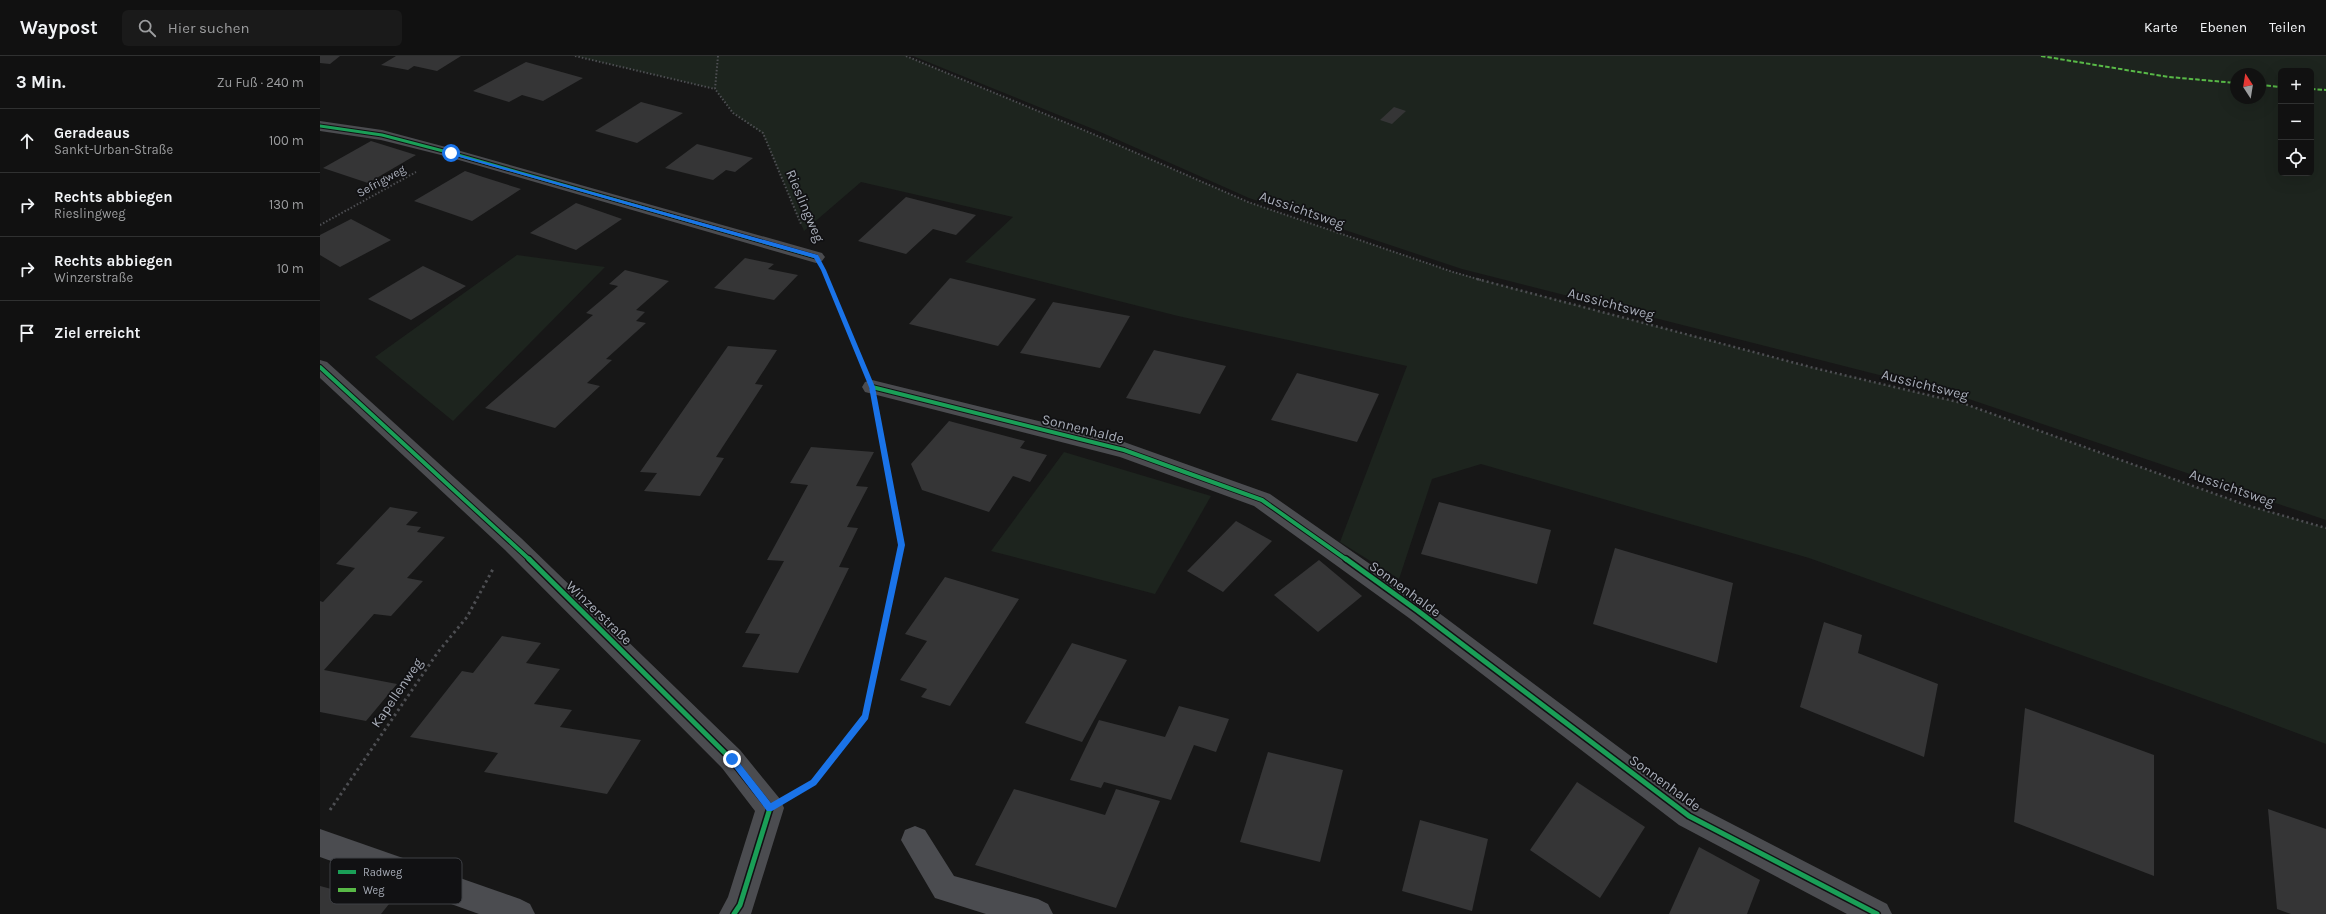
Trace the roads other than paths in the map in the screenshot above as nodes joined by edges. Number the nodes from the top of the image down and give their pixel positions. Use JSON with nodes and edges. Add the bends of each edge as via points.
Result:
{"nodes":[{"id":1,"x":320,"y":126,"type":"edge"},
{"id":2,"x":816,"y":257,"type":"road end"},
{"id":3,"x":320,"y":367,"type":"edge"},
{"id":4,"x":872,"y":387,"type":"road end"},
{"id":5,"x":915,"y":840,"type":"dead end"},
{"id":6,"x":320,"y":842,"type":"edge"},
{"id":7,"x":364,"y":858,"type":"edge"},
{"id":8,"x":462,"y":893,"type":"edge"},
{"id":9,"x":520,"y":914,"type":"edge"},
{"id":10,"x":734,"y":914,"type":"edge"},
{"id":11,"x":1038,"y":914,"type":"edge"},
{"id":12,"x":1877,"y":914,"type":"edge"}],
"edges":[{"from":1,"to":2,"type":"street","via":[[382,135],[451,153]]},
{"from":3,"to":10,"type":"street","name":"Winzerstraße","via":[[536,566],[732,759],[770,808],[740,905]]},
{"from":4,"to":12,"type":"street","name":"Sonnenhalde","via":[[1124,450],[1262,500],[1418,611],[1689,816]]},
{"from":5,"to":11,"type":"street","via":[[945,888]]},
{"from":6,"to":7,"type":"street"},
{"from":8,"to":9,"type":"street"}]}
